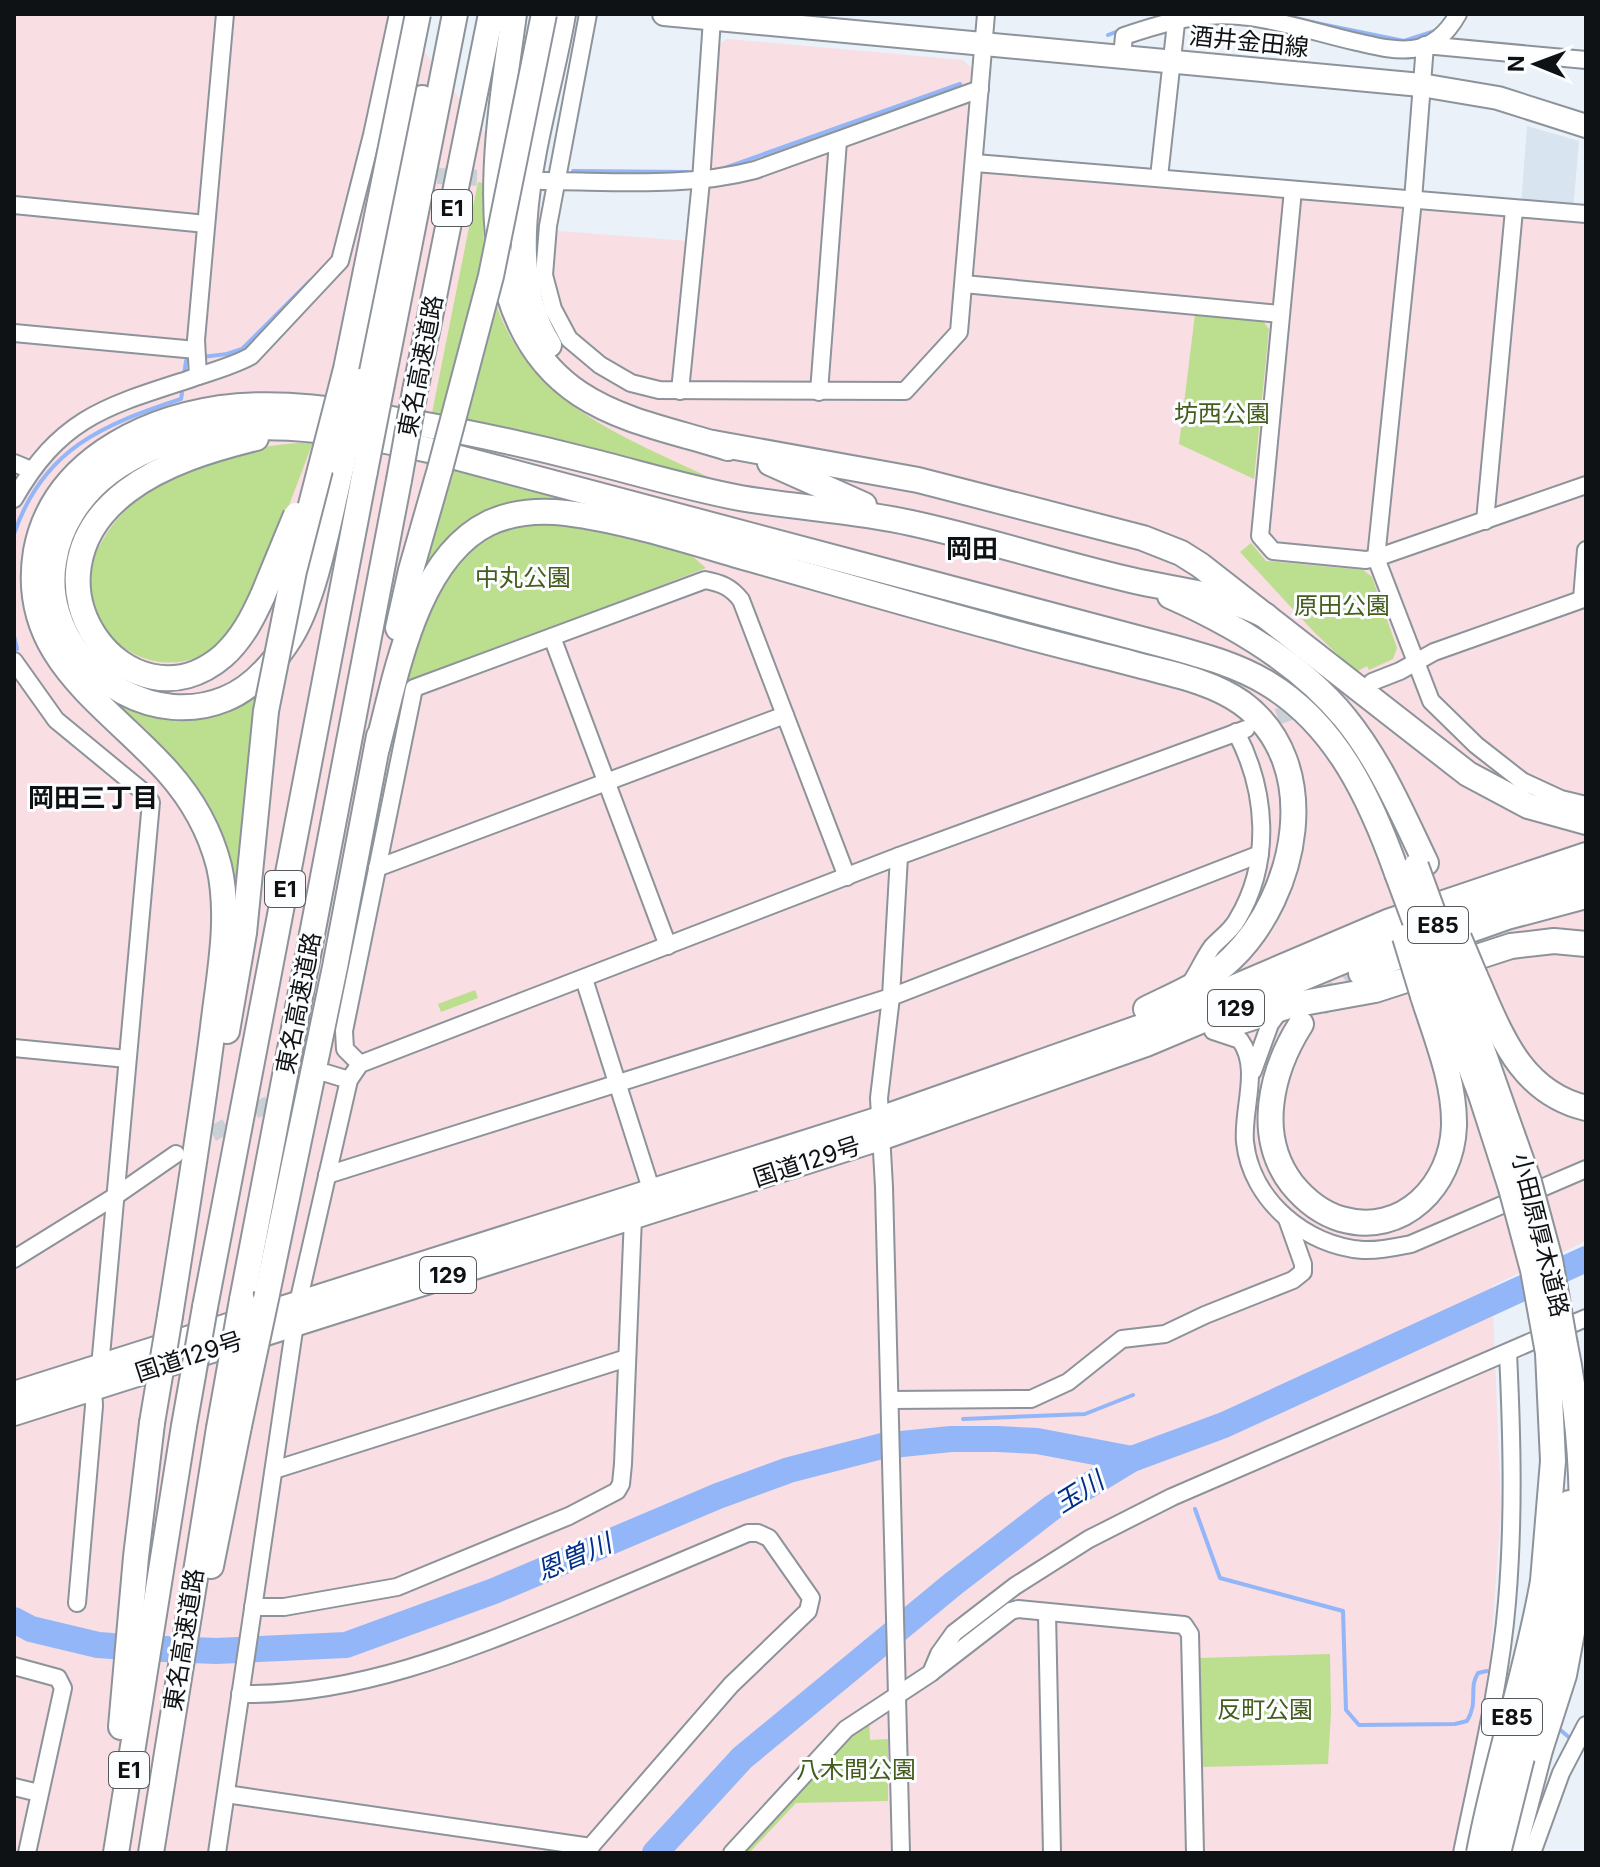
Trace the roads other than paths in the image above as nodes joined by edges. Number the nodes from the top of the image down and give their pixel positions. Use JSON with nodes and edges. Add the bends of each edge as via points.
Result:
{"nodes":[{"id":1,"x":225,"y":14,"type":"edge"},
{"id":2,"x":398,"y":14,"type":"edge"},
{"id":3,"x":588,"y":14,"type":"edge"},
{"id":4,"x":665,"y":14,"type":"edge"},
{"id":5,"x":986,"y":14,"type":"edge"},
{"id":6,"x":1458,"y":14,"type":"edge"},
{"id":7,"x":441,"y":16,"type":"edge"},
{"id":8,"x":1176,"y":16,"type":"edge"},
{"id":9,"x":556,"y":18,"type":"edge"},
{"id":10,"x":712,"y":19,"type":"junction"},
{"id":11,"x":501,"y":21,"type":"edge"},
{"id":12,"x":983,"y":44,"type":"junction"},
{"id":13,"x":1425,"y":45,"type":"junction"},
{"id":14,"x":1122,"y":57,"type":"junction"},
{"id":15,"x":1586,"y":60,"type":"edge"},
{"id":16,"x":1171,"y":61,"type":"junction"},
{"id":17,"x":1421,"y":85,"type":"junction"},
{"id":18,"x":980,"y":89,"type":"junction"},
{"id":19,"x":1586,"y":126,"type":"edge"},
{"id":20,"x":838,"y":141,"type":"junction"},
{"id":21,"x":975,"y":163,"type":"junction"},
{"id":22,"x":1159,"y":177,"type":"junction"},
{"id":23,"x":550,"y":181,"type":"junction"},
{"id":24,"x":701,"y":181,"type":"junction"},
{"id":25,"x":1293,"y":190,"type":"junction"},
{"id":26,"x":1413,"y":200,"type":"junction"},
{"id":27,"x":14,"y":205,"type":"edge"},
{"id":28,"x":1514,"y":210,"type":"junction"},
{"id":29,"x":1586,"y":214,"type":"edge"},
{"id":30,"x":206,"y":224,"type":"junction"},
{"id":31,"x":964,"y":284,"type":"junction"},
{"id":32,"x":1280,"y":314,"type":"junction"},
{"id":33,"x":14,"y":333,"type":"edge"},
{"id":34,"x":197,"y":361,"type":"junction"},
{"id":35,"x":363,"y":378,"type":"junction"},
{"id":36,"x":680,"y":391,"type":"junction"},
{"id":37,"x":819,"y":392,"type":"junction"},
{"id":38,"x":314,"y":429,"type":"junction"},
{"id":39,"x":665,"y":430,"type":"junction"},
{"id":40,"x":713,"y":443,"type":"junction"},
{"id":41,"x":14,"y":463,"type":"edge"},
{"id":42,"x":354,"y":468,"type":"junction"},
{"id":43,"x":31,"y":470,"type":"junction"},
{"id":44,"x":1586,"y":485,"type":"edge"},
{"id":45,"x":14,"y":499,"type":"edge"},
{"id":46,"x":1485,"y":521,"type":"junction"},
{"id":47,"x":912,"y":523,"type":"junction"},
{"id":48,"x":697,"y":543,"type":"junction"},
{"id":49,"x":794,"y":547,"type":"junction"},
{"id":50,"x":1586,"y":550,"type":"edge"},
{"id":51,"x":820,"y":553,"type":"junction"},
{"id":52,"x":1376,"y":558,"type":"junction"},
{"id":53,"x":1135,"y":581,"type":"junction"},
{"id":54,"x":1584,"y":599,"type":"edge"},
{"id":55,"x":901,"y":602,"type":"junction"},
{"id":56,"x":1266,"y":616,"type":"junction"},
{"id":57,"x":552,"y":637,"type":"junction"},
{"id":58,"x":14,"y":661,"type":"edge"},
{"id":59,"x":1415,"y":662,"type":"junction"},
{"id":60,"x":1372,"y":682,"type":"tunnel mouth"},
{"id":61,"x":785,"y":715,"type":"junction"},
{"id":62,"x":377,"y":748,"type":"junction"},
{"id":63,"x":606,"y":782,"type":"junction"},
{"id":64,"x":1586,"y":805,"type":"edge"},
{"id":65,"x":1586,"y":822,"type":"edge"},
{"id":66,"x":1260,"y":854,"type":"junction"},
{"id":67,"x":1586,"y":855,"type":"edge"},
{"id":68,"x":899,"y":856,"type":"junction"},
{"id":69,"x":377,"y":868,"type":"junction"},
{"id":70,"x":1406,"y":870,"type":"junction"},
{"id":71,"x":1586,"y":873,"type":"edge"},
{"id":72,"x":847,"y":877,"type":"junction"},
{"id":73,"x":1586,"y":896,"type":"edge"},
{"id":74,"x":1582,"y":939,"type":"edge"},
{"id":75,"x":668,"y":946,"type":"junction"},
{"id":76,"x":1361,"y":973,"type":"tunnel mouth"},
{"id":77,"x":584,"y":979,"type":"junction"},
{"id":78,"x":1450,"y":987,"type":"junction"},
{"id":79,"x":1187,"y":989,"type":"junction"},
{"id":80,"x":891,"y":997,"type":"junction"},
{"id":81,"x":1282,"y":1008,"type":"junction"},
{"id":82,"x":1301,"y":1024,"type":"tunnel mouth"},
{"id":83,"x":1213,"y":1031,"type":"junction"},
{"id":84,"x":14,"y":1048,"type":"edge"},
{"id":85,"x":127,"y":1059,"type":"junction"},
{"id":86,"x":360,"y":1064,"type":"junction"},
{"id":87,"x":1063,"y":1065,"type":"junction"},
{"id":88,"x":326,"y":1073,"type":"tunnel mouth"},
{"id":89,"x":349,"y":1080,"type":"junction"},
{"id":90,"x":619,"y":1084,"type":"junction"},
{"id":91,"x":1248,"y":1088,"type":"junction"},
{"id":92,"x":1586,"y":1108,"type":"edge"},
{"id":93,"x":882,"y":1128,"type":"junction"},
{"id":94,"x":176,"y":1154,"type":"tunnel mouth"},
{"id":95,"x":1586,"y":1169,"type":"edge"},
{"id":96,"x":327,"y":1175,"type":"junction"},
{"id":97,"x":652,"y":1192,"type":"junction"},
{"id":98,"x":114,"y":1197,"type":"junction"},
{"id":99,"x":633,"y":1217,"type":"junction"},
{"id":100,"x":1287,"y":1219,"type":"junction"},
{"id":101,"x":14,"y":1259,"type":"edge"},
{"id":102,"x":297,"y":1314,"type":"junction"},
{"id":103,"x":170,"y":1316,"type":"junction"},
{"id":104,"x":1571,"y":1334,"type":"edge"},
{"id":105,"x":1508,"y":1353,"type":"junction"},
{"id":106,"x":627,"y":1358,"type":"junction"},
{"id":107,"x":96,"y":1377,"type":"junction"},
{"id":108,"x":14,"y":1394,"type":"edge"},
{"id":109,"x":890,"y":1400,"type":"junction"},
{"id":110,"x":14,"y":1413,"type":"edge"},
{"id":111,"x":274,"y":1470,"type":"junction"},
{"id":112,"x":1568,"y":1590,"type":"edge"},
{"id":113,"x":77,"y":1603,"type":"dead end"},
{"id":114,"x":1507,"y":1604,"type":"junction"},
{"id":115,"x":1047,"y":1613,"type":"junction"},
{"id":116,"x":252,"y":1614,"type":"junction"},
{"id":117,"x":14,"y":1666,"type":"edge"},
{"id":118,"x":931,"y":1673,"type":"junction"},
{"id":119,"x":133,"y":1686,"type":"junction"},
{"id":120,"x":240,"y":1688,"type":"junction"},
{"id":121,"x":182,"y":1689,"type":"junction"},
{"id":122,"x":898,"y":1692,"type":"junction"},
{"id":123,"x":1586,"y":1725,"type":"edge"},
{"id":124,"x":14,"y":1787,"type":"edge"},
{"id":125,"x":39,"y":1793,"type":"junction"},
{"id":126,"x":226,"y":1794,"type":"junction"},
{"id":127,"x":152,"y":1845,"type":"edge"},
{"id":128,"x":588,"y":1850,"type":"edge"},
{"id":129,"x":27,"y":1853,"type":"edge"},
{"id":130,"x":113,"y":1853,"type":"edge"},
{"id":131,"x":217,"y":1853,"type":"edge"},
{"id":132,"x":732,"y":1853,"type":"edge"},
{"id":133,"x":901,"y":1853,"type":"edge"},
{"id":134,"x":1052,"y":1853,"type":"edge"},
{"id":135,"x":1195,"y":1853,"type":"edge"},
{"id":136,"x":1462,"y":1853,"type":"edge"},
{"id":137,"x":1479,"y":1853,"type":"edge"},
{"id":138,"x":1498,"y":1853,"type":"edge"},
{"id":139,"x":1513,"y":1853,"type":"edge"},
{"id":140,"x":1532,"y":1853,"type":"edge"}],
"edges":[{"from":1,"to":30,"type":"street"},
{"from":2,"to":34,"type":"street","via":[[371,173],[340,261],[251,356],[236,364]]},
{"from":3,"to":23,"type":"street"},
{"from":4,"to":10,"type":"main road","name":"酒井金田線"},
{"from":5,"to":12,"type":"street"},
{"from":6,"to":13,"type":"street","via":[[1441,37]]},
{"from":7,"to":35,"type":"highway","bridge":true},
{"from":7,"to":35,"type":"highway","name":"東名高速道路","number":"E1"},
{"from":8,"to":13,"type":"street","via":[[1251,17],[1384,48],[1412,50]]},
{"from":8,"to":14,"type":"street","via":[[1124,36]]},
{"from":8,"to":16,"type":"street"},
{"from":9,"to":39,"type":"highway","via":[[523,226],[530,302],[544,337],[566,367],[615,406]]},
{"from":9,"to":62,"type":"highway","bridge":true,"via":[[402,609]]},
{"from":10,"to":12,"type":"main road","name":"酒井金田線"},
{"from":10,"to":24,"type":"street"},
{"from":11,"to":39,"type":"highway","via":[[497,209],[512,305],[537,355],[564,382],[608,409]]},
{"from":11,"to":121,"type":"highway","name":"東名高速道路","number":"E1","bridge":true,"via":[[415,391],[242,1300]]},
{"from":12,"to":14,"type":"main road","name":"酒井金田線"},
{"from":12,"to":18,"type":"street"},
{"from":13,"to":15,"type":"street"},
{"from":13,"to":17,"type":"street"},
{"from":14,"to":16,"type":"main road","name":"酒井金田線"},
{"from":16,"to":17,"type":"main road","name":"酒井金田線"},
{"from":16,"to":22,"type":"street"},
{"from":17,"to":19,"type":"main road","name":"酒井金田線","via":[[1498,98]]},
{"from":17,"to":26,"type":"street"},
{"from":18,"to":20,"type":"street"},
{"from":18,"to":21,"type":"street"},
{"from":20,"to":24,"type":"street","via":[[755,170]]},
{"from":20,"to":37,"type":"street"},
{"from":21,"to":22,"type":"street"},
{"from":21,"to":31,"type":"street"},
{"from":22,"to":25,"type":"street"},
{"from":23,"to":24,"type":"street"},
{"from":23,"to":36,"type":"street","via":[[544,275],[569,339],[631,383]]},
{"from":24,"to":36,"type":"street"},
{"from":25,"to":26,"type":"street"},
{"from":25,"to":32,"type":"street"},
{"from":26,"to":28,"type":"street"},
{"from":26,"to":52,"type":"street"},
{"from":27,"to":30,"type":"street"},
{"from":28,"to":29,"type":"street"},
{"from":28,"to":46,"type":"street"},
{"from":30,"to":34,"type":"street"},
{"from":31,"to":32,"type":"street"},
{"from":31,"to":37,"type":"street","via":[[959,332],[905,391]]},
{"from":32,"to":52,"type":"street","via":[[1260,536],[1273,551]]},
{"from":33,"to":34,"type":"street"},
{"from":34,"to":43,"type":"street","via":[[89,416],[52,444]]},
{"from":35,"to":38,"type":"highway","bridge":true,"via":[[320,452],[263,595],[243,633],[222,657],[195,672],[168,677],[119,662],[108,653],[90,631],[80,606],[78,563],[88,535],[105,512],[159,471],[234,443]]},
{"from":35,"to":42,"type":"highway","name":"東名高速道路","number":"E1","bridge":true},
{"from":35,"to":103,"type":"highway","bridge":true,"via":[[294,571],[266,711],[240,959]]},
{"from":36,"to":37,"type":"street"},
{"from":38,"to":42,"type":"highway","via":[[256,426],[194,435],[140,454],[98,480],[68,519],[54,564],[57,612],[80,656],[119,690],[153,704],[210,704],[242,690],[291,636]]},
{"from":38,"to":49,"type":"highway","via":[[429,450]]},
{"from":39,"to":40,"type":"highway"},
{"from":40,"to":47,"type":"highway"},
{"from":40,"to":56,"type":"highway","via":[[918,480],[1143,538],[1200,565]]},
{"from":41,"to":43,"type":"street"},
{"from":42,"to":119,"type":"highway","name":"東名高速道路","number":"E1","bridge":true},
{"from":43,"to":45,"type":"street"},
{"from":44,"to":46,"type":"street"},
{"from":46,"to":52,"type":"street"},
{"from":47,"to":53,"type":"highway"},
{"from":47,"to":103,"type":"highway","via":[[739,498],[501,440],[302,406],[239,406],[179,417],[120,440],[77,473],[50,512],[36,554],[34,588],[43,627],[72,677],[166,769],[187,797],[204,824],[221,878],[220,966]]},
{"from":48,"to":49,"type":"highway"},
{"from":48,"to":55,"type":"highway"},
{"from":48,"to":62,"type":"highway","via":[[552,512],[520,513],[474,532],[438,572],[420,606]]},
{"from":49,"to":51,"type":"highway"},
{"from":50,"to":54,"type":"street"},
{"from":51,"to":55,"type":"highway"},
{"from":51,"to":70,"type":"highway","via":[[1175,648],[1266,683],[1313,719],[1343,758],[1359,795]]},
{"from":52,"to":59,"type":"street"},
{"from":53,"to":56,"type":"highway","via":[[1216,595]]},
{"from":53,"to":70,"type":"highway","via":[[1228,625],[1333,704],[1368,751]]},
{"from":54,"to":59,"type":"street"},
{"from":55,"to":79,"type":"highway","via":[[1204,683],[1243,704],[1264,724],[1290,779],[1293,811],[1287,864],[1272,902],[1242,947],[1220,969]]},
{"from":56,"to":65,"type":"highway","via":[[1468,774],[1528,806]]},
{"from":57,"to":61,"type":"street","via":[[705,580],[722,583],[741,600]]},
{"from":57,"to":63,"type":"street"},
{"from":57,"to":69,"type":"street","via":[[414,688]]},
{"from":58,"to":85,"type":"street","via":[[56,720],[151,802]]},
{"from":59,"to":60,"type":"street"},
{"from":59,"to":64,"type":"street","via":[[1431,701],[1503,768],[1544,792]]},
{"from":61,"to":63,"type":"street"},
{"from":61,"to":72,"type":"street"},
{"from":62,"to":121,"type":"highway","bridge":true},
{"from":63,"to":69,"type":"street"},
{"from":63,"to":75,"type":"street"},
{"from":66,"to":68,"type":"street","via":[[1259,790],[1241,730]]},
{"from":66,"to":79,"type":"street","via":[[1235,923],[1211,948]]},
{"from":66,"to":80,"type":"street"},
{"from":67,"to":87,"type":"highway","name":"国道129号","number":"129","via":[[1390,921]]},
{"from":68,"to":72,"type":"street"},
{"from":68,"to":80,"type":"street"},
{"from":69,"to":86,"type":"street","via":[[344,1031],[345,1049]]},
{"from":70,"to":78,"type":"highway","name":"小田原厚木道路","number":"E85","bridge":true},
{"from":70,"to":78,"type":"highway","bridge":true},
{"from":71,"to":87,"type":"highway","name":"国道129号","number":"129","via":[[1391,941],[1191,1026]]},
{"from":72,"to":75,"type":"street"},
{"from":73,"to":76,"type":"highway","via":[[1488,923]]},
{"from":74,"to":81,"type":"highway","via":[[1511,946],[1375,990]]},
{"from":75,"to":77,"type":"street"},
{"from":77,"to":86,"type":"street"},
{"from":77,"to":90,"type":"street"},
{"from":78,"to":82,"type":"highway","via":[[1453,1142],[1434,1188],[1411,1210],[1384,1221],[1354,1222],[1324,1212],[1299,1193],[1280,1163],[1271,1133],[1272,1097],[1282,1059]]},
{"from":78,"to":92,"type":"highway","via":[[1502,1036],[1523,1070],[1557,1099]]},
{"from":78,"to":104,"type":"highway","name":"小田原厚木道路","number":"E85","bridge":true,"via":[[1520,1185],[1533,1270]]},
{"from":79,"to":87,"type":"highway"},
{"from":80,"to":90,"type":"street"},
{"from":80,"to":93,"type":"street","via":[[879,1098]]},
{"from":81,"to":83,"type":"highway"},
{"from":81,"to":91,"type":"street","via":[[1264,1038]]},
{"from":83,"to":87,"type":"highway","via":[[1152,1052]]},
{"from":83,"to":91,"type":"street","via":[[1233,1036],[1246,1047]]},
{"from":84,"to":85,"type":"street"},
{"from":85,"to":98,"type":"street"},
{"from":86,"to":89,"type":"street"},
{"from":87,"to":93,"type":"highway","name":"国道129号","number":"129"},
{"from":88,"to":89,"type":"street"},
{"from":89,"to":96,"type":"street"},
{"from":90,"to":96,"type":"street"},
{"from":90,"to":97,"type":"street"},
{"from":91,"to":100,"type":"street","via":[[1245,1145],[1266,1197]]},
{"from":93,"to":97,"type":"highway","name":"国道129号","number":"129"},
{"from":93,"to":99,"type":"highway","name":"国道129号","number":"129"},
{"from":93,"to":109,"type":"street"},
{"from":94,"to":98,"type":"street"},
{"from":95,"to":100,"type":"street","via":[[1391,1249],[1351,1248],[1314,1237]]},
{"from":96,"to":102,"type":"street"},
{"from":97,"to":102,"type":"highway","name":"国道129号","number":"129"},
{"from":98,"to":101,"type":"street"},
{"from":98,"to":107,"type":"street"},
{"from":99,"to":102,"type":"highway","name":"国道129号","number":"129"},
{"from":99,"to":106,"type":"street"},
{"from":100,"to":109,"type":"street","via":[[1303,1264],[1303,1272],[1293,1280],[1165,1334],[1122,1339],[1068,1382],[1031,1399]]},
{"from":102,"to":107,"type":"highway","name":"国道129号","number":"129"},
{"from":102,"to":111,"type":"street"},
{"from":103,"to":119,"type":"highway","bridge":true,"via":[[141,1517]]},
{"from":104,"to":105,"type":"street"},
{"from":104,"to":112,"type":"highway","name":"小田原厚木道路","number":"E85","via":[[1553,1461]]},
{"from":104,"to":112,"type":"highway","via":[[1584,1526]]},
{"from":105,"to":114,"type":"street","via":[[1512,1515]]},
{"from":105,"to":118,"type":"street","via":[[1172,1497],[1089,1539],[954,1633]]},
{"from":106,"to":111,"type":"street"},
{"from":106,"to":116,"type":"street","via":[[617,1491],[397,1587]]},
{"from":107,"to":108,"type":"highway","name":"国道129号","number":"129"},
{"from":107,"to":110,"type":"highway","name":"国道129号","number":"129"},
{"from":107,"to":113,"type":"street"},
{"from":109,"to":122,"type":"street"},
{"from":111,"to":116,"type":"street"},
{"from":112,"to":114,"type":"street"},
{"from":112,"to":137,"type":"highway","name":"小田原厚木道路","number":"E85","bridge":true,"via":[[1532,1636]]},
{"from":112,"to":138,"type":"highway","name":"小田原厚木道路","number":"E85","bridge":true},
{"from":112,"to":139,"type":"highway","bridge":true,"via":[[1564,1675]]},
{"from":114,"to":136,"type":"street"},
{"from":115,"to":118,"type":"street","via":[[1011,1611]]},
{"from":115,"to":134,"type":"street"},
{"from":115,"to":135,"type":"street","via":[[1184,1625],[1190,1634]]},
{"from":116,"to":120,"type":"street"},
{"from":117,"to":125,"type":"street","via":[[58,1678],[63,1688]]},
{"from":118,"to":122,"type":"street"},
{"from":119,"to":130,"type":"highway"},
{"from":120,"to":126,"type":"street"},
{"from":120,"to":128,"type":"street","via":[[278,1694],[324,1688],[462,1653],[748,1533],[769,1538],[811,1598],[808,1611],[731,1685]]},
{"from":121,"to":127,"type":"highway","name":"東名高速道路","number":"E1"},
{"from":122,"to":132,"type":"street","via":[[846,1729]]},
{"from":122,"to":133,"type":"street"},
{"from":123,"to":140,"type":"street","via":[[1561,1773]]},
{"from":124,"to":125,"type":"street"},
{"from":125,"to":129,"type":"street"},
{"from":126,"to":128,"type":"street"},
{"from":126,"to":131,"type":"street"}]}
